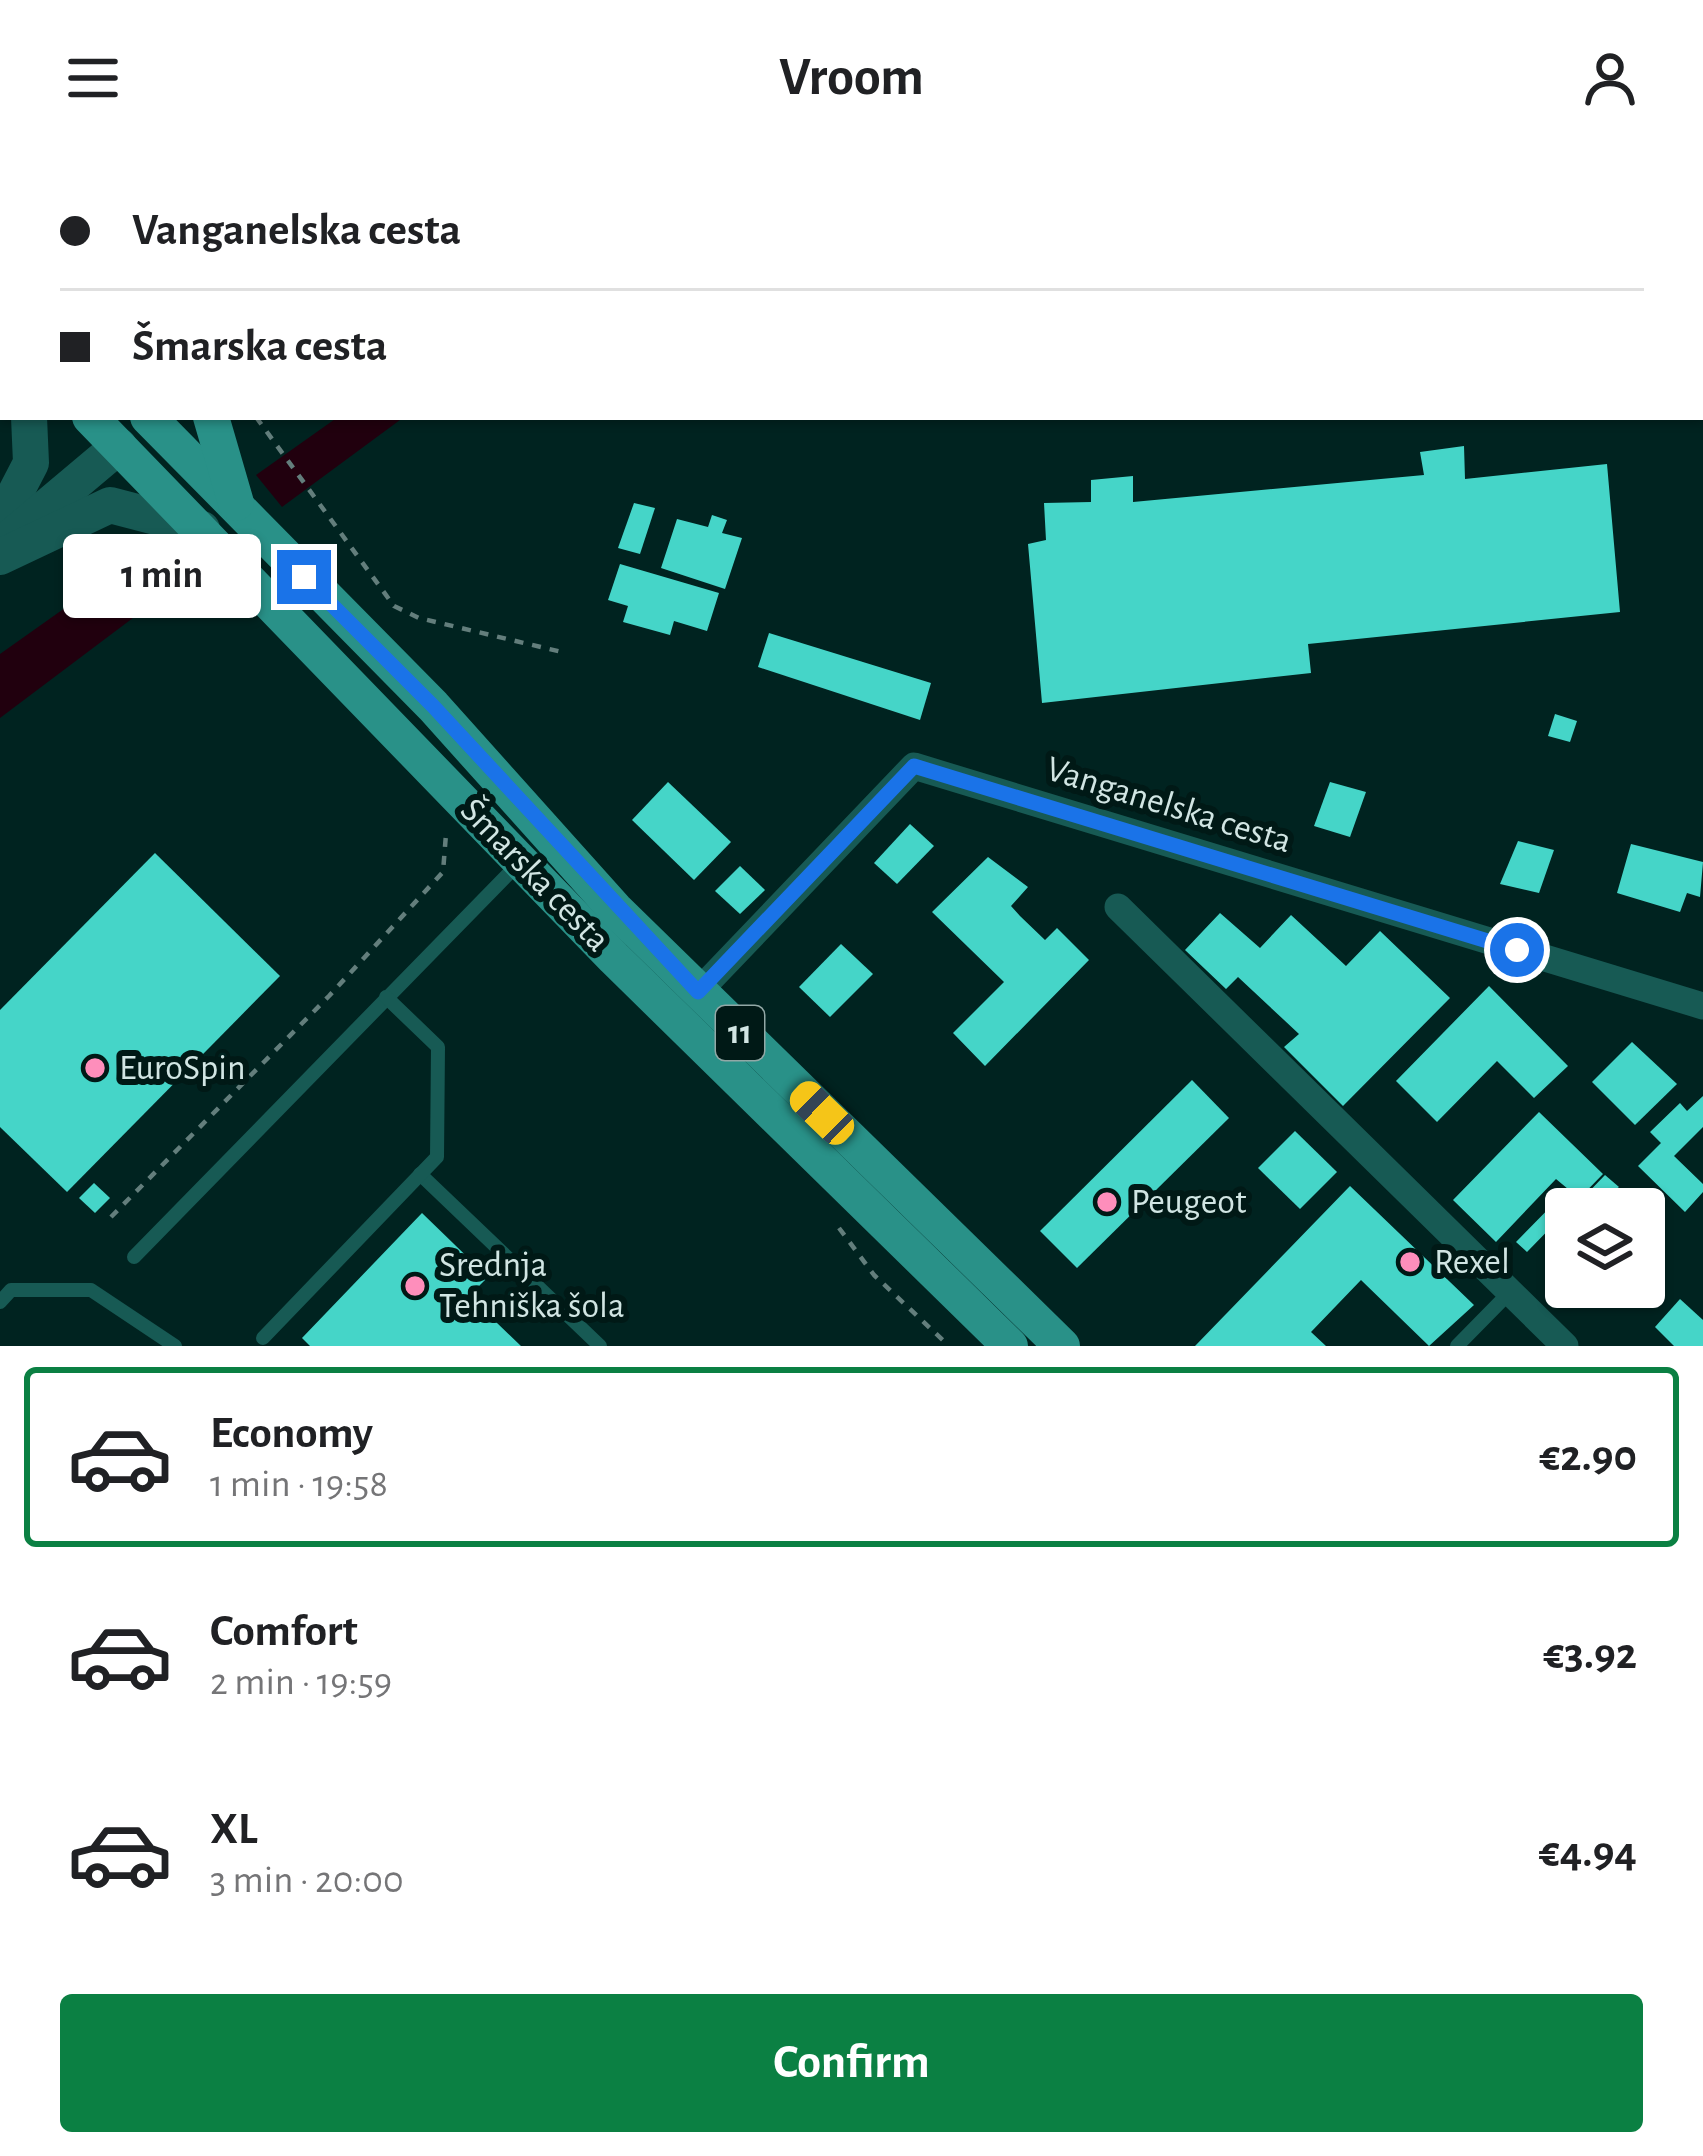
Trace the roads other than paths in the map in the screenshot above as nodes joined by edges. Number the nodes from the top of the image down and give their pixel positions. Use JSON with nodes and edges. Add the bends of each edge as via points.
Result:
{"nodes":[{"id":1,"x":29,"y":420,"type":"edge"},
{"id":2,"x":93,"y":420,"type":"edge"},
{"id":3,"x":145,"y":420,"type":"edge"},
{"id":4,"x":151,"y":420,"type":"edge"},
{"id":5,"x":212,"y":420,"type":"edge"},
{"id":6,"x":119,"y":446,"type":"junction"},
{"id":7,"x":239,"y":512,"type":"junction"},
{"id":8,"x":0,"y":523,"type":"edge"},
{"id":9,"x":202,"y":529,"type":"junction"},
{"id":10,"x":0,"y":546,"type":"edge"},
{"id":11,"x":0,"y":557,"type":"edge"},
{"id":12,"x":520,"y":862,"type":"junction"},
{"id":13,"x":1118,"y":907,"type":"dead end"},
{"id":14,"x":698,"y":992,"type":"junction"},
{"id":15,"x":386,"y":997,"type":"junction"},
{"id":16,"x":1703,"y":1006,"type":"edge"},
{"id":17,"x":420,"y":1174,"type":"junction"},
{"id":18,"x":134,"y":1257,"type":"dead end"},
{"id":19,"x":1510,"y":1292,"type":"junction"},
{"id":20,"x":0,"y":1302,"type":"edge"},
{"id":21,"x":263,"y":1338,"type":"dead end"},
{"id":22,"x":175,"y":1346,"type":"edge"},
{"id":23,"x":600,"y":1346,"type":"edge"},
{"id":24,"x":1010,"y":1346,"type":"edge"},
{"id":25,"x":1062,"y":1346,"type":"edge"},
{"id":26,"x":1457,"y":1346,"type":"edge"},
{"id":27,"x":1565,"y":1346,"type":"edge"}],
"edges":[{"from":1,"to":8,"type":"street","via":[[31,463]]},
{"from":2,"to":6,"type":"main road","number":"11"},
{"from":3,"to":6,"type":"main road","number":"11"},
{"from":4,"to":7,"type":"main road","name":"Šmarska cesta","number":"11"},
{"from":5,"to":7,"type":"main road"},
{"from":6,"to":9,"type":"main road","name":"Šmarska cesta","number":"11"},
{"from":6,"to":10,"type":"street"},
{"from":7,"to":14,"type":"main road","name":"Šmarska cesta","number":"11","via":[[433,706]]},
{"from":9,"to":11,"type":"street","via":[[110,506]]},
{"from":9,"to":12,"type":"main road","name":"Šmarska cesta","number":"11"},
{"from":12,"to":15,"type":"lane"},
{"from":12,"to":24,"type":"main road","name":"Šmarska cesta","number":"11"},
{"from":13,"to":19,"type":"street"},
{"from":14,"to":16,"type":"street","name":"Vanganelska cesta","via":[[914,766]]},
{"from":14,"to":25,"type":"main road","name":"Šmarska cesta","number":"11"},
{"from":15,"to":17,"type":"lane","via":[[438,1047],[436,1157]]},
{"from":15,"to":18,"type":"lane"},
{"from":17,"to":21,"type":"lane"},
{"from":17,"to":23,"type":"lane"},
{"from":19,"to":26,"type":"lane"},
{"from":19,"to":27,"type":"street"},
{"from":20,"to":22,"type":"lane","via":[[11,1291],[91,1290]]}]}
